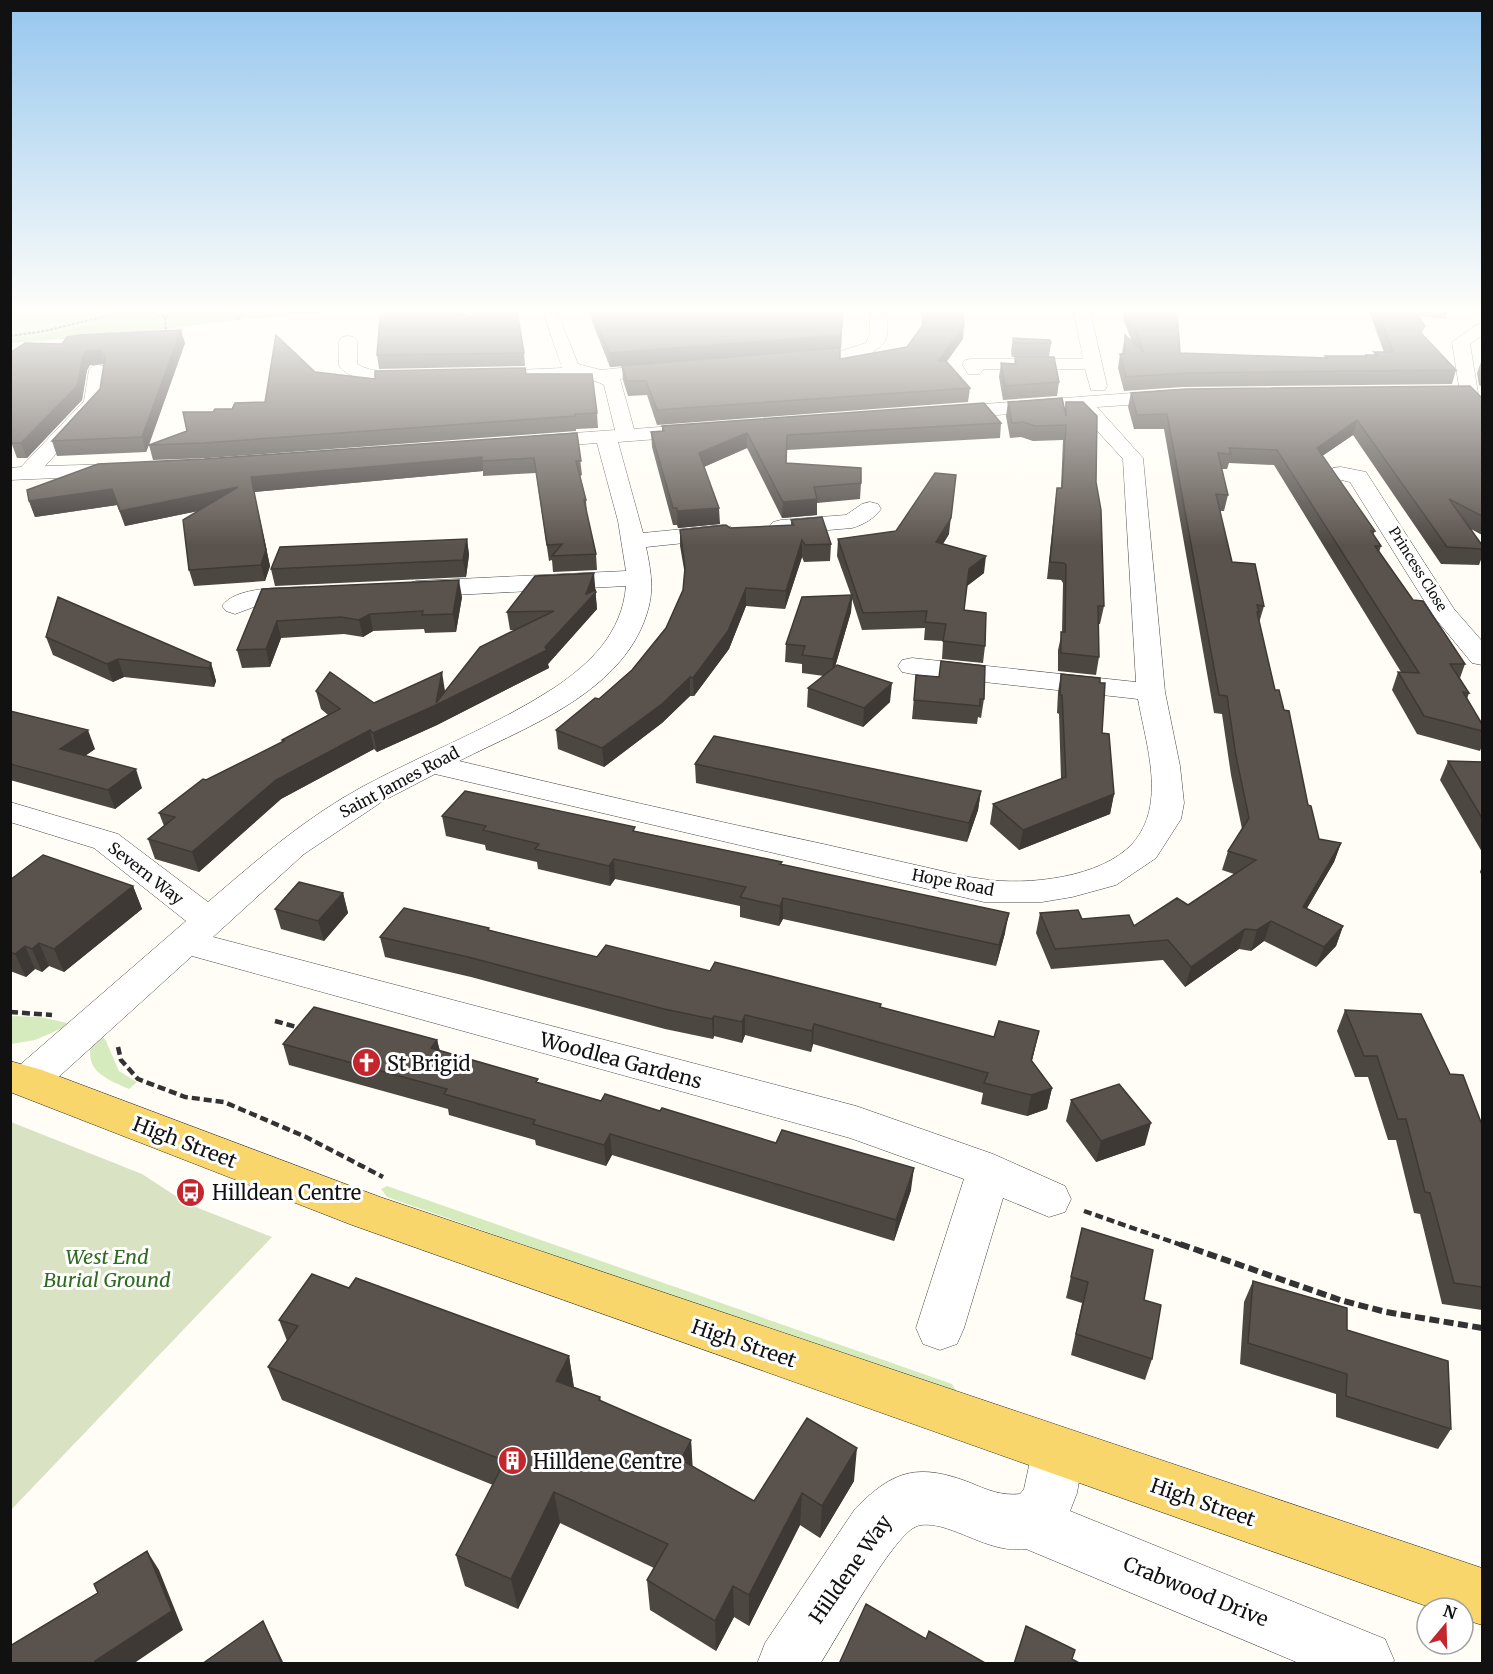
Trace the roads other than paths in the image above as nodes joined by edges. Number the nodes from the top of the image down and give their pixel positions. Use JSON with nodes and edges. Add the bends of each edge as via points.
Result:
{"nodes":[{"id":1,"x":95,"y":389,"type":"edge"},
{"id":2,"x":613,"y":389,"type":"edge"},
{"id":3,"x":1097,"y":389,"type":"edge"},
{"id":4,"x":1449,"y":391,"type":"edge"},
{"id":5,"x":1194,"y":395,"type":"edge"},
{"id":6,"x":1476,"y":396,"type":"edge"},
{"id":7,"x":1096,"y":401,"type":"junction"},
{"id":8,"x":920,"y":414,"type":"edge"},
{"id":9,"x":716,"y":429,"type":"edge"},
{"id":10,"x":616,"y":436,"type":"junction"},
{"id":11,"x":510,"y":444,"type":"edge"},
{"id":12,"x":136,"y":469,"type":"edge"},
{"id":13,"x":28,"y":473,"type":"edge"},
{"id":14,"x":1350,"y":475,"type":"dead end"},
{"id":15,"x":10,"y":493,"type":"edge"},
{"id":16,"x":864,"y":520,"type":"dead end"},
{"id":17,"x":633,"y":541,"type":"junction"},
{"id":18,"x":639,"y":578,"type":"junction"},
{"id":19,"x":394,"y":590,"type":"edge"},
{"id":20,"x":325,"y":594,"type":"edge"},
{"id":21,"x":235,"y":606,"type":"dead end"},
{"id":22,"x":1482,"y":657,"type":"edge"},
{"id":23,"x":912,"y":666,"type":"dead end"},
{"id":24,"x":1151,"y":692,"type":"junction"},
{"id":25,"x":431,"y":764,"type":"junction"},
{"id":26,"x":10,"y":812,"type":"edge"},
{"id":27,"x":198,"y":932,"type":"junction"},
{"id":28,"x":19,"y":1078,"type":"edge"},
{"id":29,"x":988,"y":1171,"type":"junction"},
{"id":30,"x":1049,"y":1199,"type":"road end"},
{"id":31,"x":940,"y":1328,"type":"dead end"},
{"id":32,"x":1058,"y":1452,"type":"junction"},
{"id":33,"x":1026,"y":1521,"type":"junction"},
{"id":34,"x":1482,"y":1597,"type":"edge"},
{"id":35,"x":1367,"y":1662,"type":"edge"},
{"id":36,"x":786,"y":1664,"type":"edge"}],
"edges":[{"from":1,"to":13,"type":"street","via":[[93,402]]},
{"from":2,"to":10,"type":"street","name":"Saint James Road"},
{"from":3,"to":7,"type":"street","name":"Hope Road"},
{"from":4,"to":6,"type":"street"},
{"from":5,"to":7,"type":"street"},
{"from":7,"to":8,"type":"street"},
{"from":7,"to":24,"type":"street","name":"Hope Road","via":[[1133,458]]},
{"from":9,"to":10,"type":"street"},
{"from":10,"to":11,"type":"street"},
{"from":10,"to":17,"type":"street","name":"Saint James Road"},
{"from":12,"to":13,"type":"street"},
{"from":13,"to":15,"type":"street"},
{"from":14,"to":22,"type":"street","name":"Princess Close","via":[[1376,501],[1444,613]]},
{"from":16,"to":17,"type":"street"},
{"from":17,"to":18,"type":"street","name":"Saint James Road"},
{"from":18,"to":19,"type":"street"},
{"from":18,"to":25,"type":"street","name":"Saint James Road","via":[[638,603],[625,632],[582,682],[527,717]]},
{"from":20,"to":21,"type":"street","via":[[259,597]]},
{"from":23,"to":24,"type":"street"},
{"from":24,"to":25,"type":"street","name":"Hope Road","via":[[1165,766],[1165,819],[1143,851],[1128,864],[1104,877],[1042,891],[984,891]]},
{"from":25,"to":27,"type":"street","name":"Saint James Road","via":[[372,794],[292,847]]},
{"from":26,"to":27,"type":"street","name":"Severn Way","via":[[106,841]]},
{"from":27,"to":28,"type":"street","name":"Saint James Road","via":[[90,1025]]},
{"from":27,"to":29,"type":"street","name":"Woodlea Gardens","via":[[861,1111]]},
{"from":28,"to":32,"type":"main road","name":"High Street","via":[[368,1212]]},
{"from":29,"to":30,"type":"street","name":"Woodlea Gardens"},
{"from":29,"to":31,"type":"street"},
{"from":32,"to":33,"type":"street","via":[[1048,1498],[1040,1513]]},
{"from":32,"to":34,"type":"main road","name":"High Street"},
{"from":33,"to":35,"type":"street","name":"Crabwood Drive"},
{"from":33,"to":36,"type":"street","name":"Hilldene Way","via":[[1011,1523],[928,1497],[905,1501],[874,1528]]}]}
